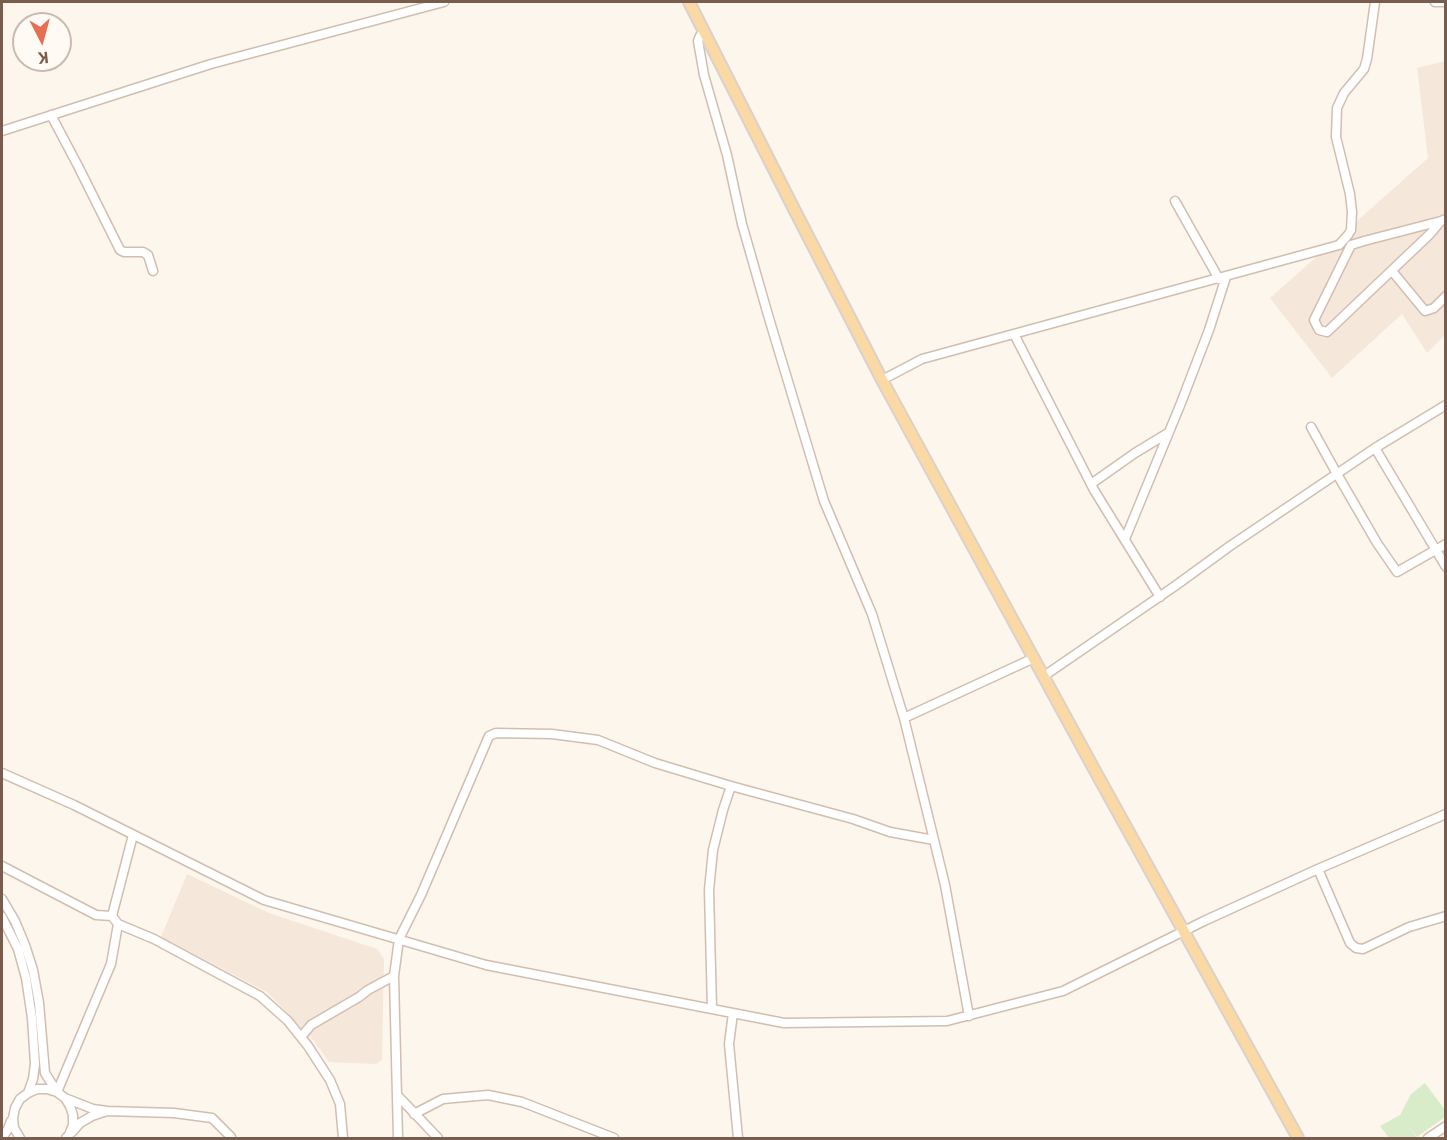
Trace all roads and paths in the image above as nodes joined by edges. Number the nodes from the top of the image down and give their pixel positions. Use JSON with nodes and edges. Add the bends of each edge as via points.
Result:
{"nodes":[{"id":1,"x":444,"y":2,"type":"edge"},
{"id":2,"x":689,"y":2,"type":"edge"},
{"id":3,"x":1375,"y":2,"type":"edge"},
{"id":4,"x":1435,"y":2,"type":"edge"},
{"id":5,"x":1446,"y":2,"type":"edge"},
{"id":6,"x":704,"y":32,"type":"junction"},
{"id":7,"x":51,"y":115,"type":"junction"},
{"id":8,"x":2,"y":131,"type":"edge"},
{"id":9,"x":1175,"y":201,"type":"dead end"},
{"id":10,"x":1443,"y":220,"type":"edge"},
{"id":11,"x":153,"y":271,"type":"dead end"},
{"id":12,"x":1392,"y":271,"type":"junction"},
{"id":13,"x":1222,"y":278,"type":"junction"},
{"id":14,"x":1446,"y":296,"type":"edge"},
{"id":15,"x":1014,"y":334,"type":"junction"},
{"id":16,"x":882,"y":380,"type":"junction"},
{"id":17,"x":1446,"y":405,"type":"edge"},
{"id":18,"x":1311,"y":427,"type":"dead end"},
{"id":19,"x":1169,"y":433,"type":"junction"},
{"id":20,"x":1375,"y":448,"type":"junction"},
{"id":21,"x":1337,"y":474,"type":"junction"},
{"id":22,"x":1091,"y":484,"type":"junction"},
{"id":23,"x":1125,"y":539,"type":"junction"},
{"id":24,"x":1446,"y":543,"type":"edge"},
{"id":25,"x":1436,"y":550,"type":"junction"},
{"id":26,"x":1446,"y":567,"type":"edge"},
{"id":27,"x":1160,"y":597,"type":"junction"},
{"id":28,"x":1034,"y":658,"type":"junction"},
{"id":29,"x":1044,"y":676,"type":"junction"},
{"id":30,"x":904,"y":718,"type":"junction"},
{"id":31,"x":2,"y":773,"type":"edge"},
{"id":32,"x":731,"y":786,"type":"junction"},
{"id":33,"x":1446,"y":813,"type":"edge"},
{"id":34,"x":133,"y":835,"type":"junction"},
{"id":35,"x":934,"y":840,"type":"junction"},
{"id":36,"x":2,"y":866,"type":"edge"},
{"id":37,"x":1318,"y":869,"type":"junction"},
{"id":38,"x":2,"y":898,"type":"edge"},
{"id":39,"x":112,"y":916,"type":"junction"},
{"id":40,"x":1446,"y":916,"type":"edge"},
{"id":41,"x":2,"y":917,"type":"edge"},
{"id":42,"x":118,"y":924,"type":"junction"},
{"id":43,"x":1184,"y":931,"type":"junction"},
{"id":44,"x":399,"y":939,"type":"junction"},
{"id":45,"x":394,"y":976,"type":"junction"},
{"id":46,"x":712,"y":1009,"type":"junction"},
{"id":47,"x":733,"y":1013,"type":"junction"},
{"id":48,"x":969,"y":1016,"type":"junction"},
{"id":49,"x":301,"y":1037,"type":"junction"},
{"id":50,"x":57,"y":1092,"type":"junction"},
{"id":51,"x":28,"y":1093,"type":"junction"},
{"id":52,"x":398,"y":1096,"type":"junction"},
{"id":53,"x":65,"y":1098,"type":"junction"},
{"id":54,"x":106,"y":1111,"type":"junction"},
{"id":55,"x":414,"y":1114,"type":"junction"},
{"id":56,"x":13,"y":1118,"type":"junction"},
{"id":57,"x":1446,"y":1126,"type":"edge"},
{"id":58,"x":67,"y":1137,"type":"edge"},
{"id":59,"x":2,"y":1138,"type":"edge"},
{"id":60,"x":20,"y":1138,"type":"edge"},
{"id":61,"x":231,"y":1138,"type":"edge"},
{"id":62,"x":344,"y":1138,"type":"edge"},
{"id":63,"x":398,"y":1138,"type":"edge"},
{"id":64,"x":438,"y":1138,"type":"edge"},
{"id":65,"x":614,"y":1138,"type":"edge"},
{"id":66,"x":738,"y":1138,"type":"edge"},
{"id":67,"x":1298,"y":1138,"type":"edge"},
{"id":68,"x":1428,"y":1138,"type":"edge"}],
"edges":[{"from":1,"to":7,"type":"street","via":[[210,64]]},
{"from":2,"to":6,"type":"main road"},
{"from":3,"to":13,"type":"street","via":[[1364,69],[1337,108],[1336,137],[1350,194],[1351,230],[1339,245]]},
{"from":4,"to":5,"type":"street"},
{"from":6,"to":16,"type":"main road"},
{"from":6,"to":30,"type":"street","via":[[698,41],[704,75],[771,326],[824,501],[872,614]]},
{"from":7,"to":8,"type":"street"},
{"from":7,"to":11,"type":"street","via":[[120,250],[148,255]]},
{"from":9,"to":13,"type":"street"},
{"from":10,"to":12,"type":"street"},
{"from":10,"to":12,"type":"street","via":[[1351,245],[1314,320],[1319,330],[1327,332]]},
{"from":12,"to":14,"type":"street","via":[[1425,311]]},
{"from":13,"to":15,"type":"street"},
{"from":13,"to":19,"type":"street","via":[[1209,330]]},
{"from":15,"to":16,"type":"street","via":[[922,359]]},
{"from":15,"to":22,"type":"street"},
{"from":16,"to":28,"type":"main road"},
{"from":17,"to":20,"type":"street"},
{"from":18,"to":21,"type":"street"},
{"from":19,"to":22,"type":"street"},
{"from":19,"to":23,"type":"street"},
{"from":20,"to":21,"type":"street"},
{"from":20,"to":25,"type":"street"},
{"from":21,"to":25,"type":"street","via":[[1398,573]]},
{"from":21,"to":27,"type":"street"},
{"from":22,"to":23,"type":"street"},
{"from":23,"to":27,"type":"street"},
{"from":24,"to":25,"type":"street"},
{"from":25,"to":26,"type":"street"},
{"from":27,"to":29,"type":"street"},
{"from":28,"to":29,"type":"main road"},
{"from":28,"to":30,"type":"street"},
{"from":29,"to":43,"type":"main road"},
{"from":30,"to":35,"type":"street"},
{"from":31,"to":34,"type":"street"},
{"from":32,"to":35,"type":"street","via":[[890,832]]},
{"from":32,"to":44,"type":"street","via":[[655,763],[598,740],[552,734],[489,736]]},
{"from":32,"to":46,"type":"street","via":[[713,850],[709,891]]},
{"from":33,"to":37,"type":"street"},
{"from":34,"to":39,"type":"street"},
{"from":34,"to":44,"type":"street","via":[[264,900]]},
{"from":35,"to":48,"type":"street"},
{"from":36,"to":39,"type":"street","via":[[96,915]]},
{"from":37,"to":40,"type":"street","via":[[1350,944],[1356,948],[1363,949],[1409,927]]},
{"from":37,"to":43,"type":"street"},
{"from":38,"to":50,"type":"street","via":[[33,970],[45,1073]]},
{"from":39,"to":42,"type":"street"},
{"from":41,"to":51,"type":"street","via":[[18,949],[32,1018],[35,1064]]},
{"from":42,"to":49,"type":"street","via":[[260,996]]},
{"from":42,"to":50,"type":"street","via":[[111,964]]},
{"from":43,"to":48,"type":"street","via":[[1063,991]]},
{"from":43,"to":67,"type":"main road"},
{"from":44,"to":45,"type":"street"},
{"from":44,"to":46,"type":"street","via":[[486,965]]},
{"from":45,"to":49,"type":"street","via":[[311,1025]]},
{"from":45,"to":52,"type":"street"},
{"from":46,"to":47,"type":"street"},
{"from":47,"to":48,"type":"street","via":[[784,1023],[948,1022]]},
{"from":47,"to":66,"type":"street","via":[[729,1044]]},
{"from":49,"to":62,"type":"street","via":[[330,1080],[340,1104]]},
{"from":50,"to":51,"type":"street","via":[[37,1089]]},
{"from":50,"to":53,"type":"street"},
{"from":51,"to":56,"type":"street","via":[[20,1099]]},
{"from":52,"to":55,"type":"street"},
{"from":52,"to":63,"type":"street"},
{"from":53,"to":54,"type":"street"},
{"from":53,"to":58,"type":"street","via":[[73,1115]]},
{"from":54,"to":58,"type":"street","via":[[80,1123]]},
{"from":54,"to":61,"type":"street","via":[[212,1118]]},
{"from":55,"to":64,"type":"street"},
{"from":55,"to":65,"type":"street","via":[[443,1100],[489,1095],[522,1102]]},
{"from":56,"to":59,"type":"street"},
{"from":56,"to":60,"type":"street"},
{"from":57,"to":68,"type":"street"}]}
